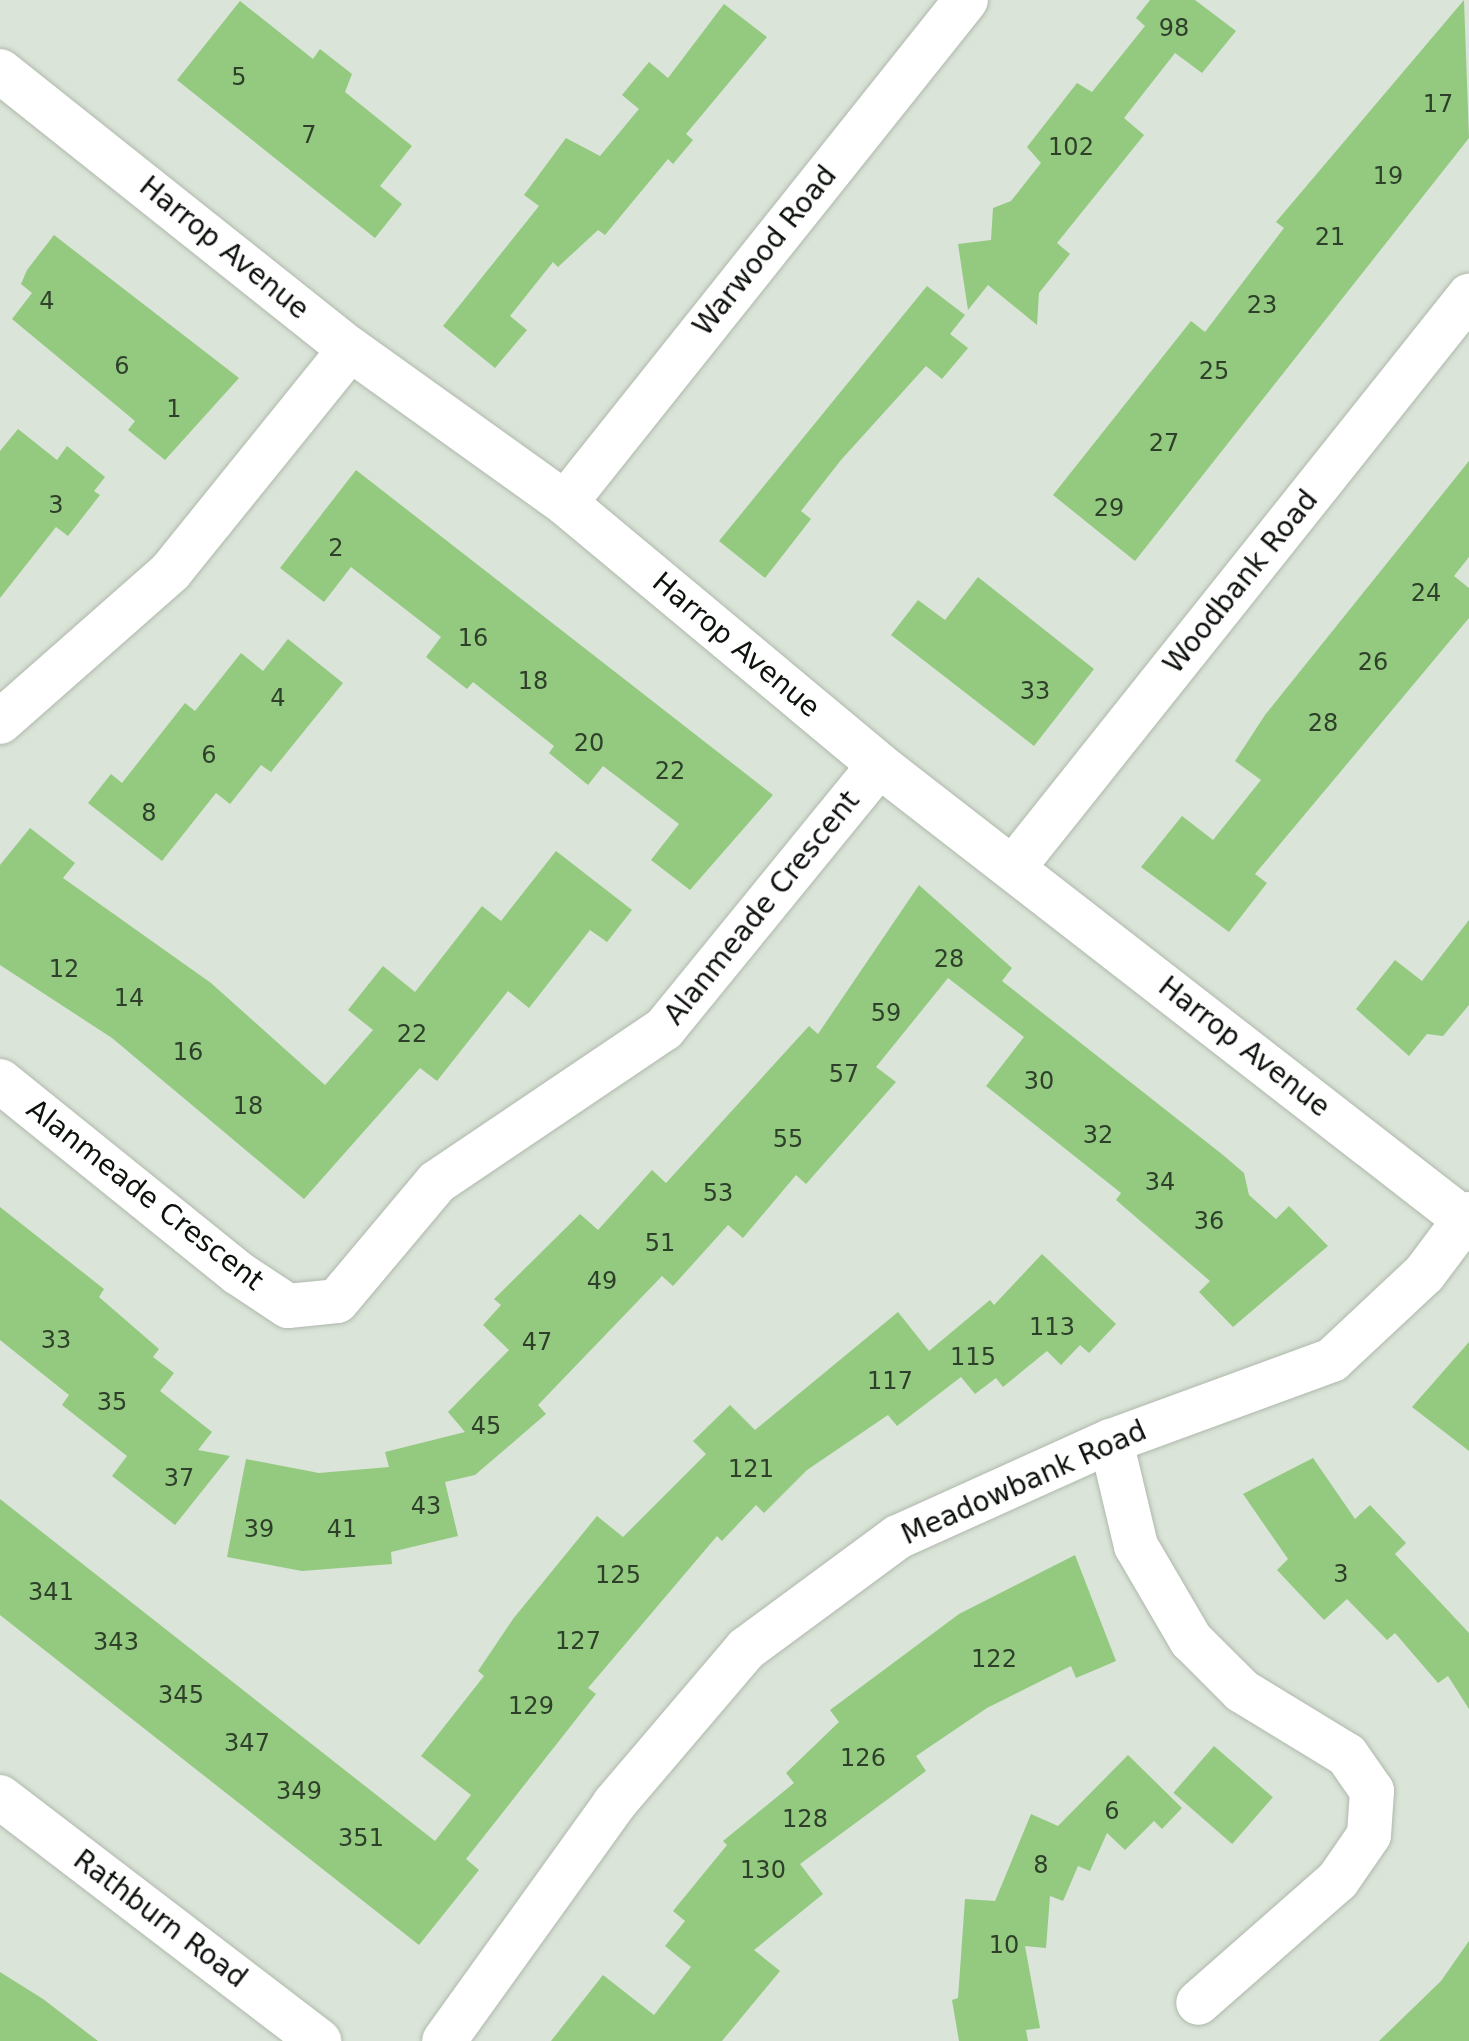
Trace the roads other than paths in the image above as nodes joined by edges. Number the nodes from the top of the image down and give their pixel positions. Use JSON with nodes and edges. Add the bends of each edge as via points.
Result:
{"nodes":[{"id":1,"x":966,"y":0,"type":"edge"},
{"id":2,"x":0,"y":71,"type":"edge"},
{"id":3,"x":1469,"y":296,"type":"edge"},
{"id":4,"x":350,"y":349,"type":"junction"},
{"id":5,"x":565,"y":503,"type":"junction"},
{"id":6,"x":0,"y":722,"type":"edge"},
{"id":7,"x":879,"y":765,"type":"junction"},
{"id":8,"x":1013,"y":868,"type":"junction"},
{"id":9,"x":0,"y":1081,"type":"edge"},
{"id":10,"x":1468,"y":1219,"type":"edge"},
{"id":11,"x":1111,"y":1441,"type":"junction"},
{"id":12,"x":0,"y":1797,"type":"edge"},
{"id":13,"x":1198,"y":2003,"type":"dead end"},
{"id":14,"x":319,"y":2041,"type":"edge"},
{"id":15,"x":444,"y":2041,"type":"edge"}],
"edges":[{"from":1,"to":5,"type":"street","name":"Warwood Road"},
{"from":2,"to":4,"type":"street","name":"Harrop Avenue"},
{"from":3,"to":8,"type":"street","name":"Woodbank Road"},
{"from":4,"to":5,"type":"street","name":"Harrop Avenue"},
{"from":4,"to":6,"type":"street","via":[[171,571]]},
{"from":5,"to":7,"type":"street","name":"Harrop Avenue"},
{"from":7,"to":8,"type":"street","name":"Harrop Avenue"},
{"from":7,"to":9,"type":"street","name":"Alanmeade Crescent","via":[[664,1029],[437,1182],[337,1301],[288,1306]]},
{"from":8,"to":10,"type":"street","name":"Harrop Avenue"},
{"from":10,"to":11,"type":"street","name":"Meadowbank Road","via":[[1424,1274],[1332,1360]]},
{"from":11,"to":13,"type":"street","via":[[1136,1546],[1191,1640],[1242,1691],[1347,1755],[1372,1791],[1369,1835],[1338,1880]]},
{"from":11,"to":15,"type":"street","name":"Meadowbank Road","via":[[898,1537],[746,1649],[614,1804]]},
{"from":12,"to":14,"type":"street","name":"Rathburn Road"}]}
